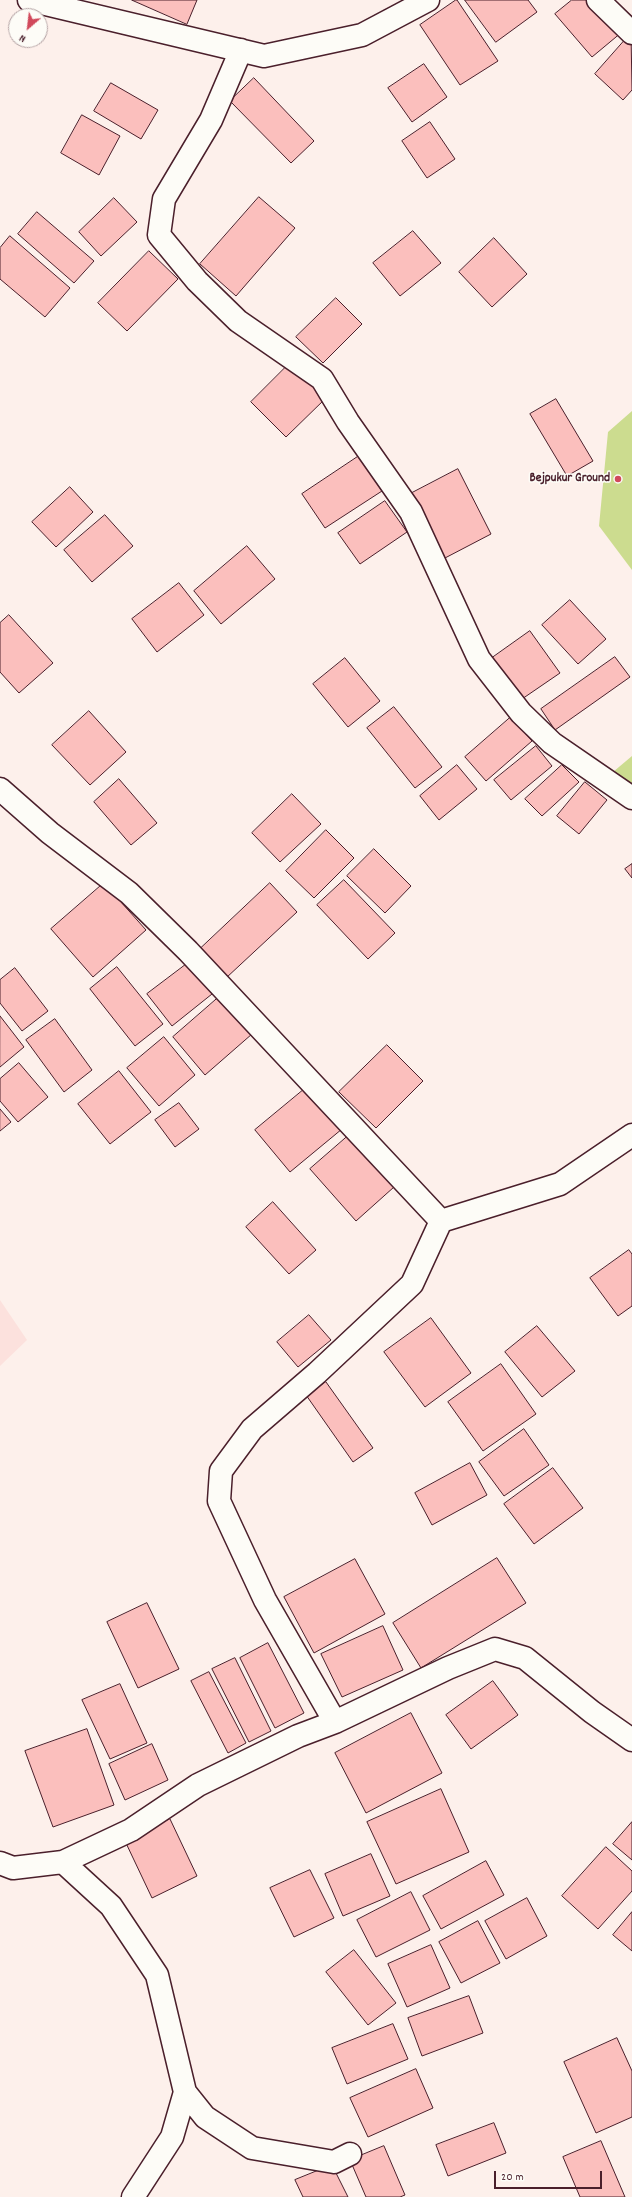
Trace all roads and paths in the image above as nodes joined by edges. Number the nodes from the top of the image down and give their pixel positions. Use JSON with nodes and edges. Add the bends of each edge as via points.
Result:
{"nodes":[{"id":1,"x":29,"y":0,"type":"edge"},
{"id":2,"x":428,"y":0,"type":"edge"},
{"id":3,"x":598,"y":0,"type":"edge"},
{"id":4,"x":632,"y":33,"type":"edge"},
{"id":5,"x":241,"y":50,"type":"junction"},
{"id":6,"x":0,"y":789,"type":"edge"},
{"id":7,"x":632,"y":798,"type":"edge"},
{"id":8,"x":632,"y":1134,"type":"edge"},
{"id":9,"x":441,"y":1221,"type":"junction"},
{"id":10,"x":335,"y":1722,"type":"junction"},
{"id":11,"x":632,"y":1740,"type":"edge"},
{"id":12,"x":63,"y":1862,"type":"junction"},
{"id":13,"x":0,"y":1863,"type":"edge"},
{"id":14,"x":185,"y":2092,"type":"junction"},
{"id":15,"x":350,"y":2154,"type":"dead end"},
{"id":16,"x":133,"y":2197,"type":"edge"}],
"edges":[{"from":1,"to":5,"type":"street"},
{"from":2,"to":5,"type":"street","via":[[362,35],[264,56]]},
{"from":3,"to":4,"type":"street"},
{"from":5,"to":7,"type":"street","via":[[211,120],[164,199],[159,235],[197,281],[238,321],[322,379],[348,422],[410,512],[478,659],[521,713],[552,744]]},
{"from":6,"to":9,"type":"street","via":[[50,833],[134,898]]},
{"from":8,"to":9,"type":"street","via":[[560,1184]]},
{"from":9,"to":10,"type":"street","via":[[412,1284],[317,1373],[252,1429],[221,1471],[219,1501],[266,1600]]},
{"from":10,"to":11,"type":"street","via":[[448,1668],[495,1649],[525,1658],[592,1712]]},
{"from":10,"to":12,"type":"street","via":[[298,1736],[198,1785],[131,1830]]},
{"from":12,"to":13,"type":"street","via":[[12,1868]]},
{"from":12,"to":14,"type":"street","via":[[111,1906],[157,1975]]},
{"from":14,"to":15,"type":"street","via":[[205,2117],[252,2148],[334,2162]]},
{"from":14,"to":16,"type":"street","via":[[172,2137]]}]}
